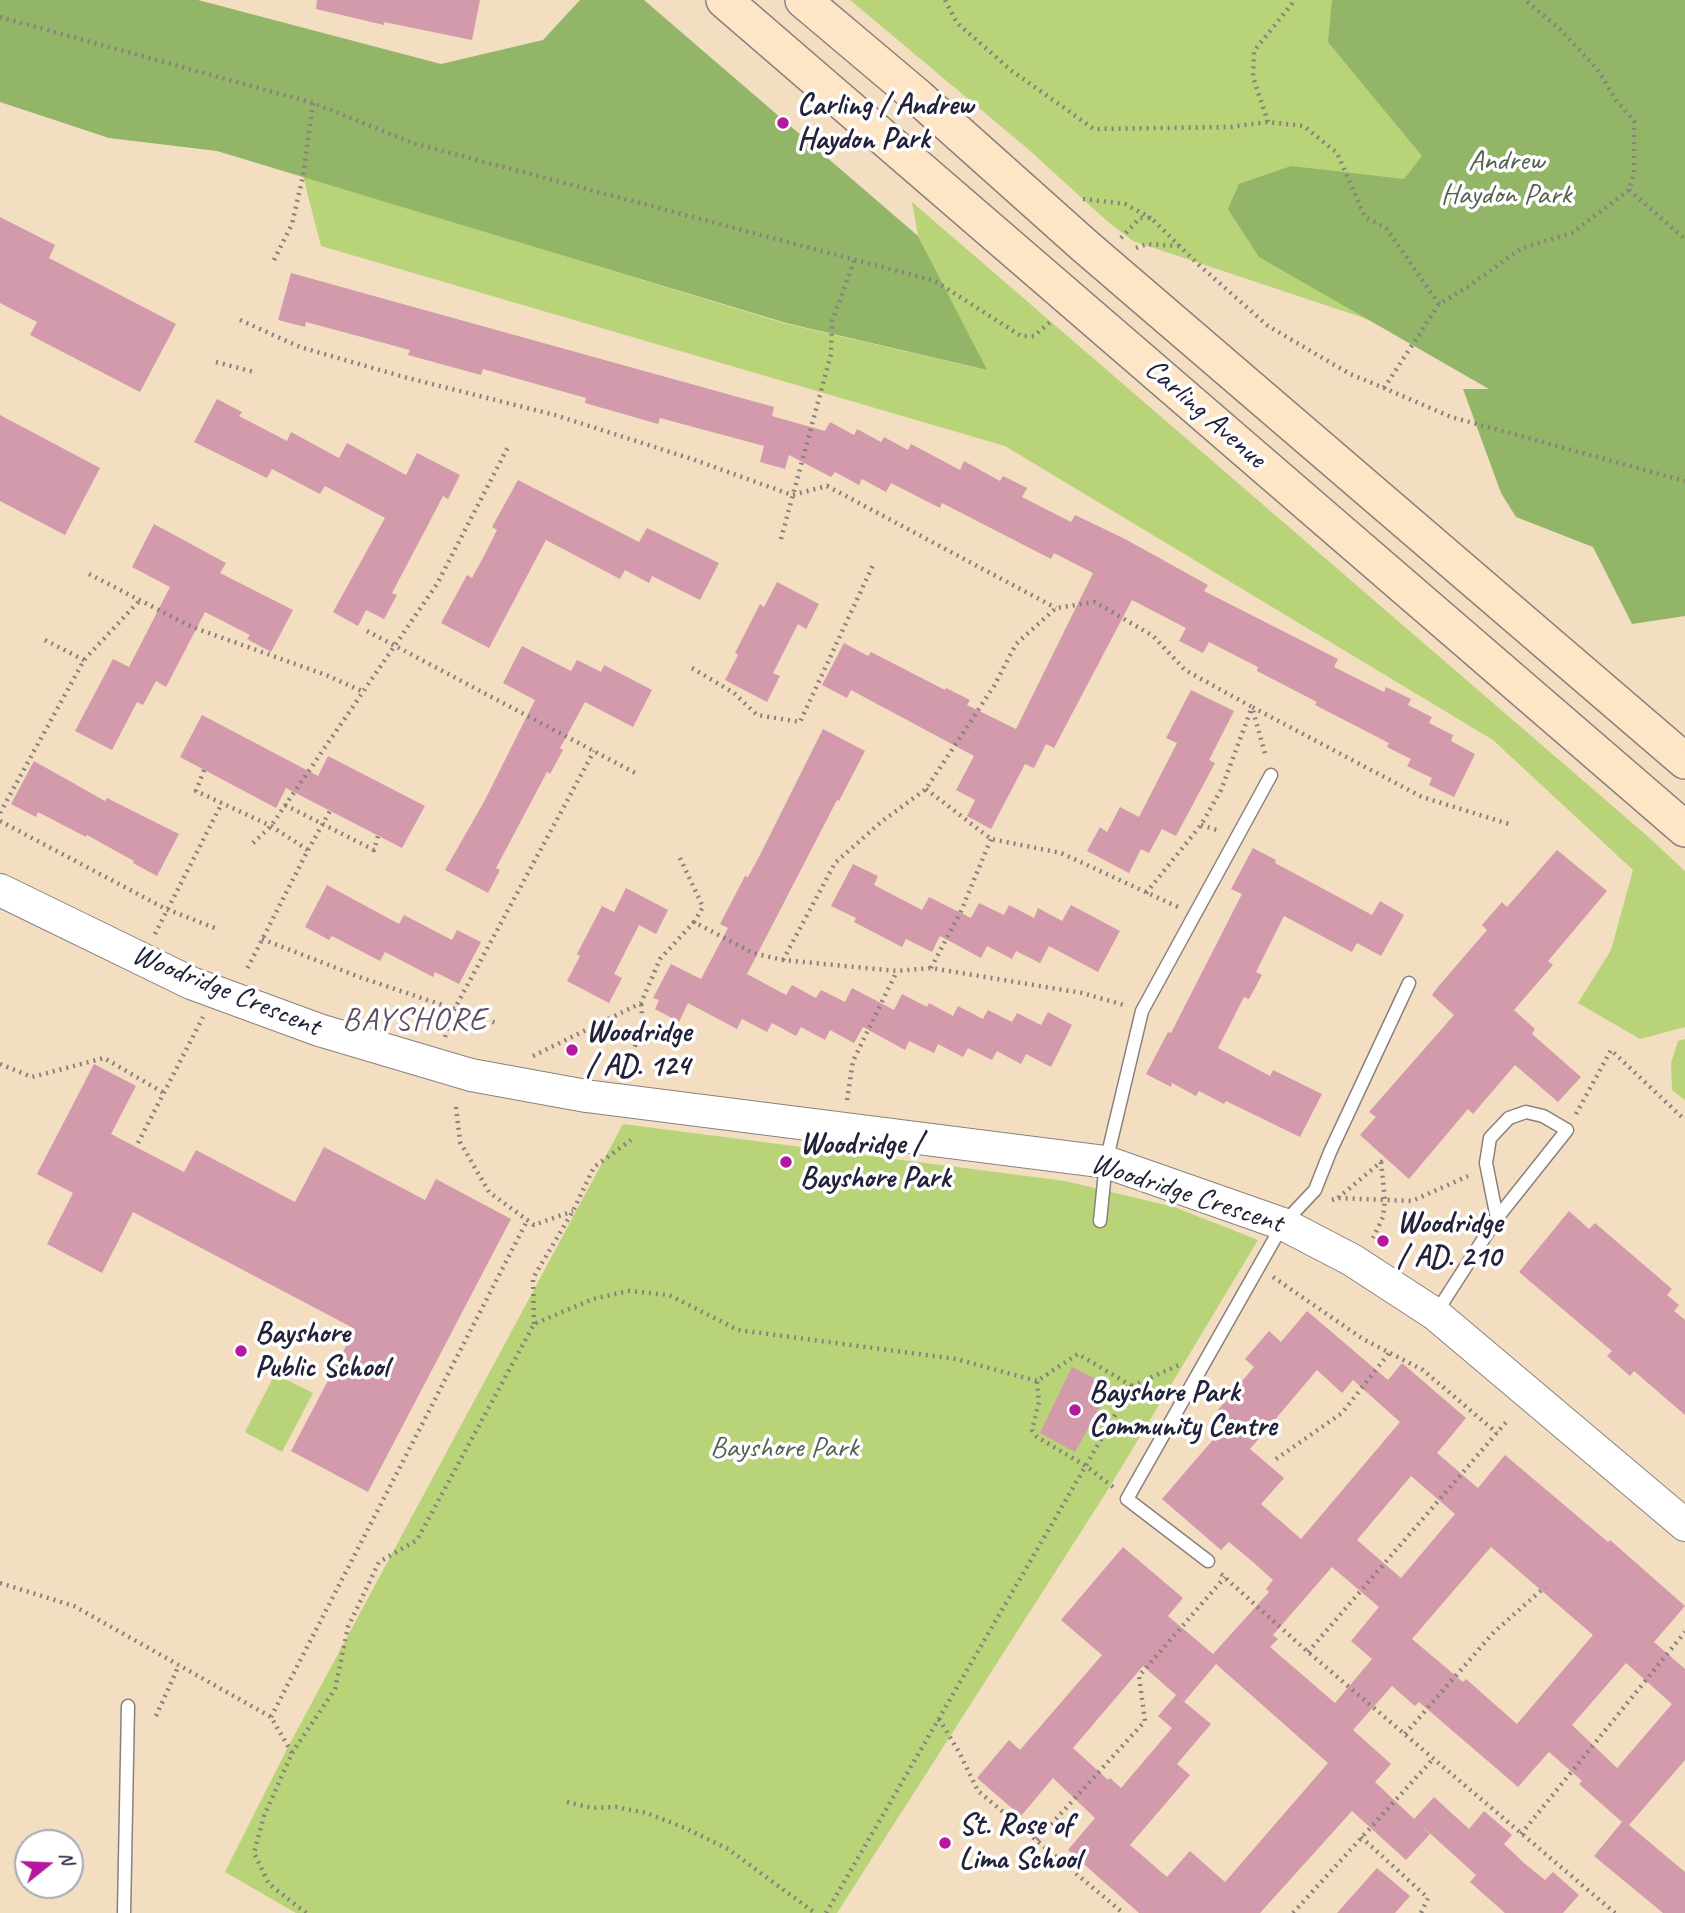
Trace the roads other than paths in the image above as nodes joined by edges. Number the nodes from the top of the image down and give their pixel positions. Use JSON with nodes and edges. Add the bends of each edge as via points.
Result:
{"nodes":[{"id":1,"x":724,"y":0,"type":"edge"},
{"id":2,"x":803,"y":0,"type":"edge"},
{"id":3,"x":1685,"y":761,"type":"edge"},
{"id":4,"x":1271,"y":775,"type":"road end"},
{"id":5,"x":1685,"y":829,"type":"edge"},
{"id":6,"x":0,"y":890,"type":"edge"},
{"id":7,"x":1409,"y":983,"type":"dead end"},
{"id":8,"x":1106,"y":1162,"type":"junction"},
{"id":9,"x":1292,"y":1214,"type":"junction"},
{"id":10,"x":1497,"y":1218,"type":"junction"},
{"id":11,"x":1100,"y":1221,"type":"dead end"},
{"id":12,"x":1435,"y":1314,"type":"junction"},
{"id":13,"x":1685,"y":1525,"type":"edge"},
{"id":14,"x":1208,"y":1561,"type":"road end"},
{"id":15,"x":128,"y":1706,"type":"dead end"},
{"id":16,"x":124,"y":1913,"type":"edge"}],
"edges":[{"from":1,"to":5,"type":"main road","name":"Carling Avenue"},
{"from":2,"to":3,"type":"main road","name":"Carling Avenue"},
{"from":4,"to":8,"type":"lane","via":[[1142,1011]]},
{"from":6,"to":8,"type":"street","name":"Woodridge Crescent","via":[[191,983],[331,1034],[471,1075],[617,1099]]},
{"from":7,"to":9,"type":"lane","via":[[1315,1190]]},
{"from":8,"to":9,"type":"street","name":"Woodridge Crescent"},
{"from":8,"to":11,"type":"lane"},
{"from":9,"to":12,"type":"street","name":"Woodridge Crescent"},
{"from":9,"to":14,"type":"lane","via":[[1127,1499]]},
{"from":10,"to":10,"type":"lane","via":[[1567,1130],[1525,1112],[1509,1118],[1490,1138],[1486,1163]]},
{"from":10,"to":12,"type":"lane"},
{"from":12,"to":13,"type":"street","name":"Woodridge Crescent"},
{"from":15,"to":16,"type":"lane"}]}
